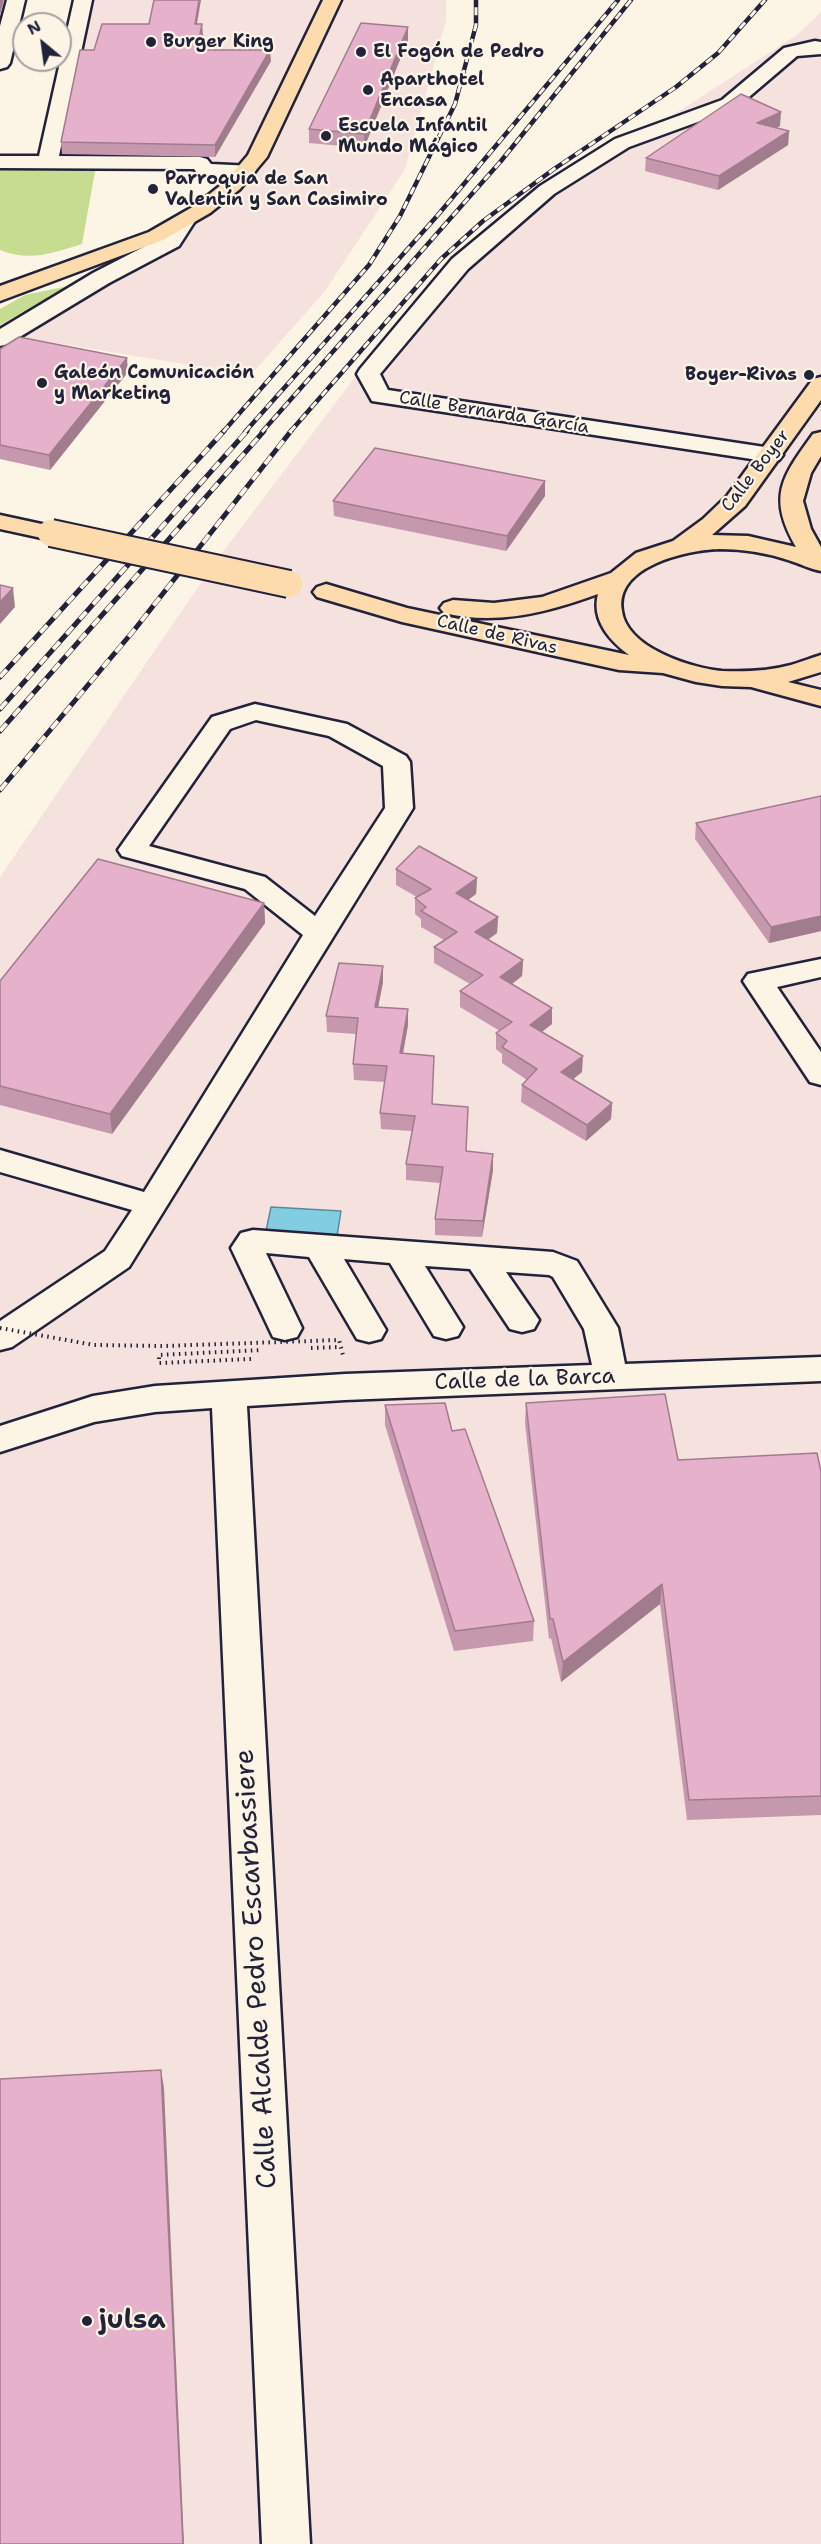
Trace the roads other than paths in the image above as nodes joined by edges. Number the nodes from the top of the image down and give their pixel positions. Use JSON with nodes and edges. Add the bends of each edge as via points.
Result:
{"nodes":[{"id":1,"x":16,"y":0,"type":"edge"},
{"id":2,"x":83,"y":0,"type":"edge"},
{"id":3,"x":332,"y":0,"type":"edge"},
{"id":4,"x":72,"y":30,"type":"edge"},
{"id":5,"x":821,"y":48,"type":"edge"},
{"id":6,"x":1,"y":51,"type":"edge"},
{"id":7,"x":62,"y":72,"type":"edge"},
{"id":8,"x":0,"y":162,"type":"edge"},
{"id":9,"x":48,"y":162,"type":"junction"},
{"id":10,"x":246,"y":170,"type":"junction"},
{"id":11,"x":184,"y":221,"type":"joint"},
{"id":12,"x":93,"y":271,"type":"junction"},
{"id":13,"x":0,"y":272,"type":"edge"},
{"id":14,"x":0,"y":294,"type":"edge"},
{"id":15,"x":0,"y":339,"type":"edge"},
{"id":16,"x":821,"y":384,"type":"edge"},
{"id":17,"x":821,"y":439,"type":"edge"},
{"id":18,"x":771,"y":455,"type":"junction"},
{"id":19,"x":0,"y":522,"type":"edge"},
{"id":20,"x":681,"y":547,"type":"junction"},
{"id":21,"x":821,"y":564,"type":"edge"},
{"id":22,"x":620,"y":578,"type":"junction"},
{"id":23,"x":326,"y":592,"type":"junction"},
{"id":24,"x":821,"y":663,"type":"edge"},
{"id":25,"x":671,"y":667,"type":"junction"},
{"id":26,"x":746,"y":679,"type":"junction"},
{"id":27,"x":821,"y":698,"type":"edge"},
{"id":28,"x":319,"y":933,"type":"junction"},
{"id":29,"x":821,"y":968,"type":"edge"},
{"id":30,"x":821,"y":1075,"type":"edge"},
{"id":31,"x":0,"y":1161,"type":"edge"},
{"id":32,"x":152,"y":1205,"type":"junction"},
{"id":33,"x":320,"y":1247,"type":"junction"},
{"id":34,"x":400,"y":1253,"type":"junction"},
{"id":35,"x":480,"y":1259,"type":"junction"},
{"id":36,"x":522,"y":1320,"type":"dead end"},
{"id":37,"x":447,"y":1327,"type":"dead end"},
{"id":38,"x":0,"y":1338,"type":"edge"},
{"id":39,"x":356,"y":1338,"type":"road end"},
{"id":40,"x":289,"y":1342,"type":"road end"},
{"id":41,"x":821,"y":1369,"type":"edge"},
{"id":42,"x":611,"y":1377,"type":"junction"},
{"id":43,"x":229,"y":1393,"type":"junction"},
{"id":44,"x":0,"y":1439,"type":"edge"},
{"id":45,"x":286,"y":2544,"type":"edge"}],
"edges":[{"from":1,"to":6,"type":"street"},
{"from":2,"to":4,"type":"street"},
{"from":3,"to":10,"type":"main road","via":[[257,157]]},
{"from":5,"to":18,"type":"street","name":"Calle Bernarda García","via":[[791,52],[729,104],[622,143],[547,190],[460,264],[368,374],[380,396]]},
{"from":7,"to":9,"type":"street"},
{"from":8,"to":9,"type":"street"},
{"from":9,"to":10,"type":"street","via":[[200,163],[205,170]]},
{"from":10,"to":11,"type":"main road","via":[[233,185]]},
{"from":11,"to":12,"type":"street","via":[[171,241]]},
{"from":12,"to":13,"type":"main road"},
{"from":12,"to":14,"type":"main road"},
{"from":12,"to":15,"type":"street"},
{"from":16,"to":18,"type":"main road","name":"Calle Boyer"},
{"from":17,"to":21,"type":"main road","name":"Calle Boyer","via":[[792,486],[792,510],[799,534]]},
{"from":18,"to":20,"type":"main road","name":"Calle Boyer","via":[[736,501]]},
{"from":19,"to":23,"type":"main road","name":"Calle de Rivas","bridge":true},
{"from":20,"to":21,"type":"main road","via":[[714,542],[748,543],[782,549]]},
{"from":20,"to":22,"type":"main road","via":[[645,559]]},
{"from":22,"to":23,"type":"main road","name":"Calle de Rivas","via":[[546,604],[494,611],[409,605]]},
{"from":22,"to":25,"type":"main road","via":[[609,601],[614,626],[636,649]]},
{"from":23,"to":25,"type":"main road","name":"Calle de Rivas","via":[[402,614],[608,660]]},
{"from":24,"to":26,"type":"main road","via":[[785,675]]},
{"from":25,"to":26,"type":"main road","via":[[707,676]]},
{"from":26,"to":27,"type":"main road"},
{"from":28,"to":28,"type":"street","via":[[399,808],[396,762],[338,730],[255,712],[221,723],[132,850],[255,883]]},
{"from":28,"to":32,"type":"street"},
{"from":29,"to":30,"type":"street","via":[[758,981]]},
{"from":31,"to":32,"type":"street"},
{"from":32,"to":38,"type":"street","via":[[117,1259]]},
{"from":33,"to":34,"type":"street"},
{"from":33,"to":39,"type":"street"},
{"from":33,"to":40,"type":"street","via":[[253,1241],[247,1248]]},
{"from":34,"to":35,"type":"street"},
{"from":34,"to":37,"type":"street"},
{"from":35,"to":36,"type":"street"},
{"from":35,"to":42,"type":"street","via":[[553,1264],[565,1269],[601,1328]]},
{"from":41,"to":42,"type":"street","name":"Calle de la Barca"},
{"from":42,"to":43,"type":"street","name":"Calle de la Barca"},
{"from":43,"to":44,"type":"street","name":"Calle de la Barca","via":[[93,1409]]},
{"from":43,"to":45,"type":"street","name":"Calle Alcalde Pedro Escarbassiere"}]}
